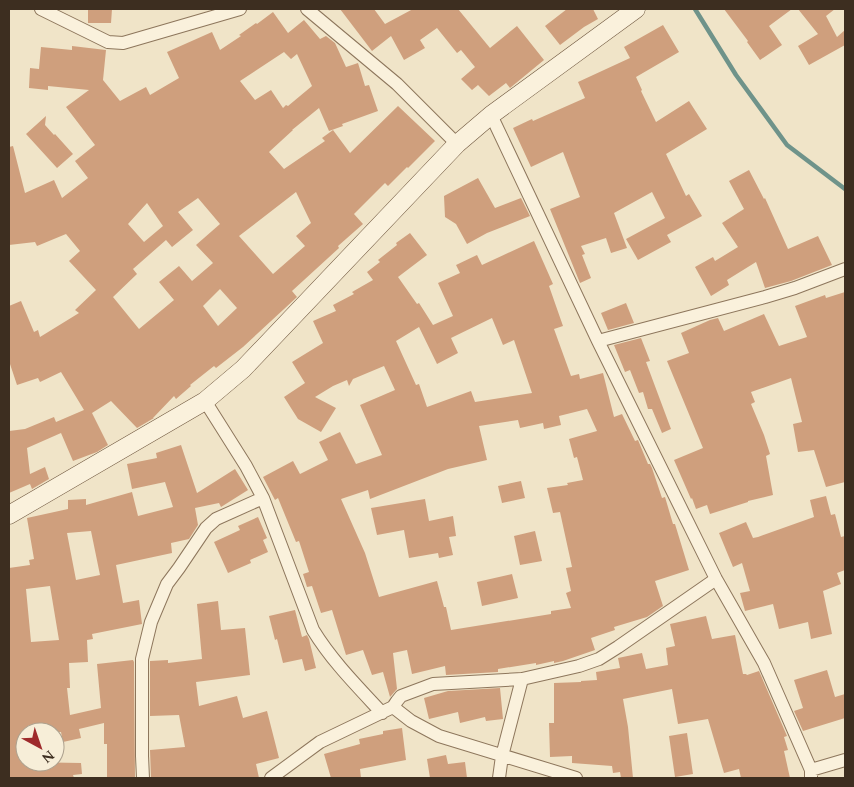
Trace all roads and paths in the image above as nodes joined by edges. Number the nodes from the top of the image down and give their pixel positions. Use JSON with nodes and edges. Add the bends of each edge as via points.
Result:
{"nodes":[{"id":1,"x":41,"y":9,"type":"edge"},
{"id":2,"x":240,"y":9,"type":"edge"},
{"id":3,"x":307,"y":9,"type":"edge"},
{"id":4,"x":636,"y":9,"type":"edge"},
{"id":5,"x":205,"y":14,"type":"edge"},
{"id":6,"x":491,"y":116,"type":"junction"},
{"id":7,"x":457,"y":144,"type":"junction"},
{"id":8,"x":845,"y":269,"type":"edge"},
{"id":9,"x":598,"y":341,"type":"junction"},
{"id":10,"x":205,"y":401,"type":"junction"},
{"id":11,"x":263,"y":498,"type":"junction"},
{"id":12,"x":9,"y":516,"type":"edge"},
{"id":13,"x":716,"y":579,"type":"junction"},
{"id":14,"x":522,"y":678,"type":"junction"},
{"id":15,"x":388,"y":710,"type":"junction"},
{"id":16,"x":502,"y":756,"type":"junction"},
{"id":17,"x":845,"y":760,"type":"edge"},
{"id":18,"x":811,"y":774,"type":"edge"},
{"id":19,"x":143,"y":778,"type":"edge"},
{"id":20,"x":271,"y":778,"type":"edge"},
{"id":21,"x":499,"y":778,"type":"edge"},
{"id":22,"x":576,"y":778,"type":"edge"}],
"edges":[{"from":1,"to":5,"type":"street","via":[[108,42],[123,43]]},
{"from":2,"to":5,"type":"street"},
{"from":3,"to":7,"type":"street","via":[[397,84]]},
{"from":4,"to":6,"type":"street"},
{"from":6,"to":7,"type":"street"},
{"from":6,"to":9,"type":"street"},
{"from":7,"to":10,"type":"street","via":[[243,369]]},
{"from":8,"to":9,"type":"street","via":[[765,297]]},
{"from":9,"to":13,"type":"street"},
{"from":10,"to":11,"type":"street"},
{"from":10,"to":12,"type":"street"},
{"from":11,"to":15,"type":"street","via":[[313,630],[340,668]]},
{"from":11,"to":19,"type":"street","via":[[216,519],[206,528],[167,584],[151,622],[142,659]]},
{"from":13,"to":14,"type":"street","via":[[599,659]]},
{"from":13,"to":18,"type":"street","via":[[764,663]]},
{"from":14,"to":15,"type":"street","via":[[433,684],[401,696]]},
{"from":14,"to":16,"type":"street"},
{"from":15,"to":16,"type":"street","via":[[439,736]]},
{"from":15,"to":20,"type":"street","via":[[320,742]]},
{"from":16,"to":21,"type":"street"},
{"from":16,"to":22,"type":"street"},
{"from":17,"to":18,"type":"street"}]}
